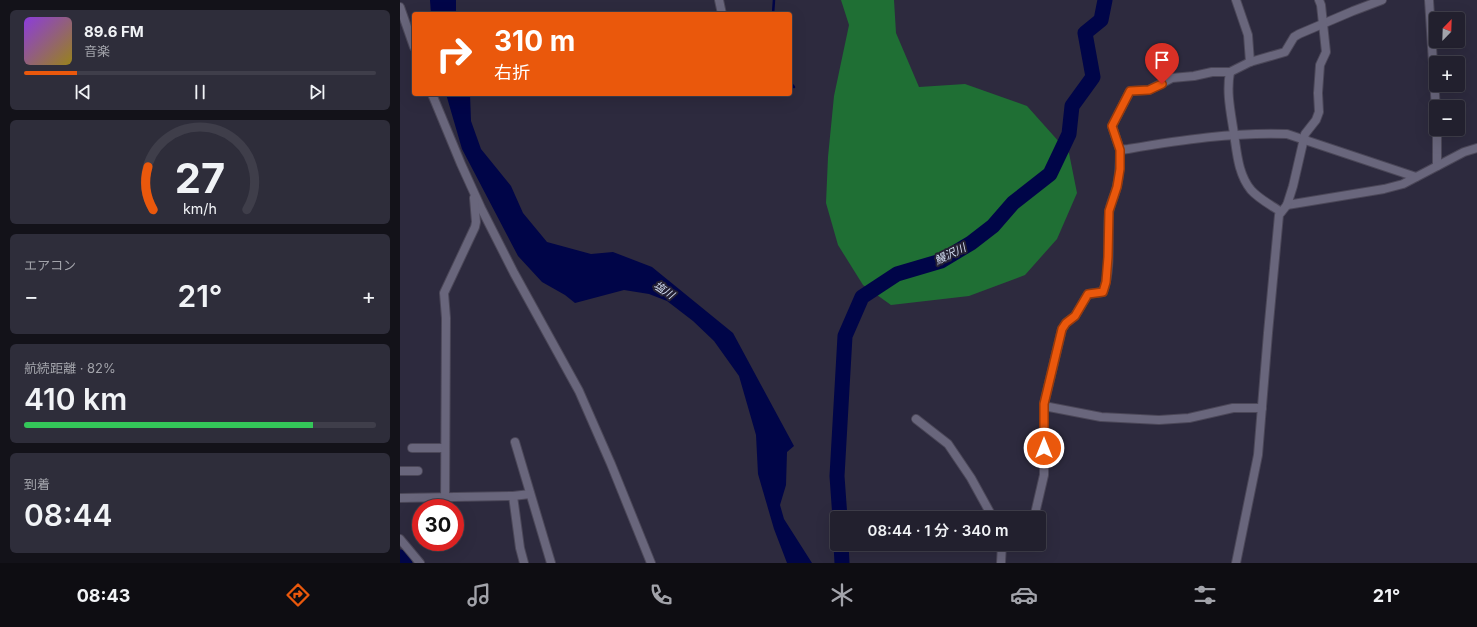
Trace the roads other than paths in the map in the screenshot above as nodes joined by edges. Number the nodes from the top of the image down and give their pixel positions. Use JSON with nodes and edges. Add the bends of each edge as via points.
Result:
{"nodes":[{"id":1,"x":719,"y":0,"type":"edge"},
{"id":2,"x":1236,"y":0,"type":"edge"},
{"id":3,"x":1319,"y":0,"type":"edge"},
{"id":4,"x":1382,"y":0,"type":"edge"},
{"id":5,"x":1429,"y":0,"type":"edge"},
{"id":6,"x":400,"y":7,"type":"edge"},
{"id":7,"x":722,"y":12,"type":"edge"},
{"id":8,"x":1322,"y":24,"type":"junction"},
{"id":9,"x":412,"y":42,"type":"edge"},
{"id":10,"x":1250,"y":62,"type":"junction"},
{"id":11,"x":1230,"y":72,"type":"junction"},
{"id":12,"x":433,"y":96,"type":"edge"},
{"id":13,"x":1435,"y":100,"type":"edge"},
{"id":14,"x":1234,"y":135,"type":"junction"},
{"id":15,"x":1437,"y":136,"type":"edge"},
{"id":16,"x":1304,"y":140,"type":"junction"},
{"id":17,"x":1477,"y":148,"type":"edge"},
{"id":18,"x":1120,"y":150,"type":"junction"},
{"id":19,"x":1437,"y":166,"type":"junction"},
{"id":20,"x":1416,"y":177,"type":"junction"},
{"id":21,"x":473,"y":192,"type":"junction"},
{"id":22,"x":1287,"y":205,"type":"junction"},
{"id":23,"x":1281,"y":212,"type":"junction"},
{"id":24,"x":1044,"y":406,"type":"junction"},
{"id":25,"x":1262,"y":408,"type":"junction"},
{"id":26,"x":916,"y":419,"type":"dead end"},
{"id":27,"x":515,"y":442,"type":"dead end"},
{"id":28,"x":412,"y":448,"type":"dead end"},
{"id":29,"x":445,"y":448,"type":"junction"},
{"id":30,"x":400,"y":471,"type":"edge"},
{"id":31,"x":418,"y":471,"type":"dead end"},
{"id":32,"x":530,"y":494,"type":"junction"},
{"id":33,"x":512,"y":496,"type":"junction"},
{"id":34,"x":445,"y":497,"type":"junction"},
{"id":35,"x":400,"y":498,"type":"edge"},
{"id":36,"x":989,"y":511,"type":"edge"},
{"id":37,"x":1036,"y":511,"type":"edge"},
{"id":38,"x":400,"y":539,"type":"edge"},
{"id":39,"x":520,"y":550,"type":"junction"},
{"id":40,"x":1002,"y":551,"type":"edge"},
{"id":41,"x":420,"y":563,"type":"edge"},
{"id":42,"x":521,"y":563,"type":"edge"},
{"id":43,"x":524,"y":563,"type":"edge"},
{"id":44,"x":551,"y":563,"type":"edge"},
{"id":45,"x":651,"y":563,"type":"edge"},
{"id":46,"x":1001,"y":563,"type":"edge"},
{"id":47,"x":1236,"y":563,"type":"edge"}],
"edges":[{"from":1,"to":7,"type":"street"},
{"from":2,"to":10,"type":"street","via":[[1248,35]]},
{"from":3,"to":8,"type":"street"},
{"from":4,"to":8,"type":"street"},
{"from":5,"to":13,"type":"street"},
{"from":6,"to":9,"type":"street"},
{"from":8,"to":10,"type":"street","via":[[1294,37],[1285,52]]},
{"from":8,"to":16,"type":"street","via":[[1326,52],[1320,65],[1319,112]]},
{"from":10,"to":11,"type":"street"},
{"from":11,"to":14,"type":"street","via":[[1228,98]]},
{"from":11,"to":18,"type":"street","via":[[1172,78],[1149,90],[1130,91],[1112,126]]},
{"from":12,"to":21,"type":"street"},
{"from":14,"to":16,"type":"street","via":[[1287,134]]},
{"from":14,"to":18,"type":"street"},
{"from":14,"to":23,"type":"street","via":[[1240,169],[1251,190]]},
{"from":15,"to":19,"type":"street"},
{"from":16,"to":20,"type":"street"},
{"from":16,"to":22,"type":"street"},
{"from":17,"to":19,"type":"street"},
{"from":18,"to":24,"type":"street","via":[[1117,187],[1109,211],[1106,282],[1103,292],[1088,294],[1075,316],[1062,329]]},
{"from":19,"to":20,"type":"street"},
{"from":20,"to":22,"type":"street","via":[[1384,189]]},
{"from":21,"to":29,"type":"street","via":[[475,227],[444,293]]},
{"from":21,"to":45,"type":"street","via":[[517,279],[579,391]]},
{"from":22,"to":23,"type":"street"},
{"from":23,"to":25,"type":"street"},
{"from":24,"to":25,"type":"street","via":[[1101,417],[1159,420],[1189,418],[1233,408]]},
{"from":24,"to":37,"type":"street","via":[[1044,475]]},
{"from":25,"to":47,"type":"street","via":[[1258,455]]},
{"from":26,"to":36,"type":"street","via":[[948,444]]},
{"from":27,"to":32,"type":"street"},
{"from":28,"to":29,"type":"street"},
{"from":29,"to":34,"type":"street"},
{"from":30,"to":31,"type":"street"},
{"from":32,"to":33,"type":"street"},
{"from":32,"to":44,"type":"street"},
{"from":33,"to":34,"type":"street"},
{"from":33,"to":39,"type":"street"},
{"from":34,"to":35,"type":"street"},
{"from":38,"to":41,"type":"street"},
{"from":39,"to":42,"type":"street"},
{"from":39,"to":43,"type":"street"},
{"from":40,"to":46,"type":"street"}]}
